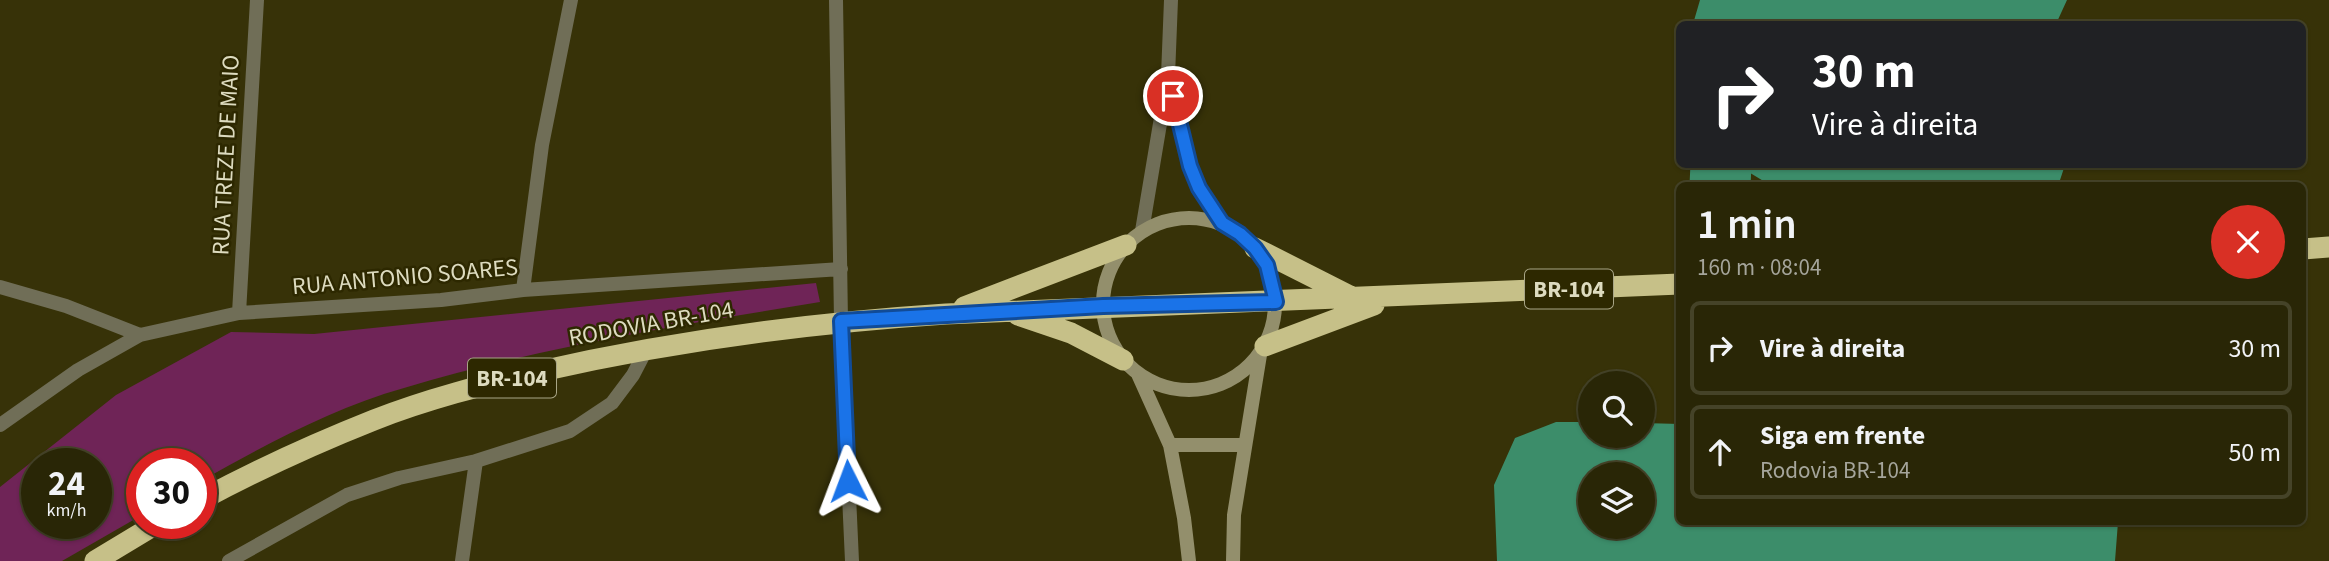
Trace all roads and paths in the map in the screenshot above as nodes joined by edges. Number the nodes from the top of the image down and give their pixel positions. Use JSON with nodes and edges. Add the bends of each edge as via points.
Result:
{"nodes":[{"id":1,"x":257,"y":0,"type":"edge"},
{"id":2,"x":571,"y":0,"type":"edge"},
{"id":3,"x":836,"y":0,"type":"edge"},
{"id":4,"x":1171,"y":0,"type":"edge"},
{"id":5,"x":1168,"y":76,"type":"junction"},
{"id":6,"x":1222,"y":223,"type":"junction"},
{"id":7,"x":1134,"y":238,"type":"junction"},
{"id":8,"x":2329,"y":247,"type":"edge"},
{"id":9,"x":1255,"y":248,"type":"junction"},
{"id":10,"x":2306,"y":249,"type":"edge"},
{"id":11,"x":841,"y":269,"type":"junction"},
{"id":12,"x":1676,"y":284,"type":"edge"},
{"id":13,"x":0,"y":286,"type":"edge"},
{"id":14,"x":523,"y":290,"type":"junction"},
{"id":15,"x":1397,"y":297,"type":"junction"},
{"id":16,"x":1356,"y":299,"type":"junction"},
{"id":17,"x":1276,"y":302,"type":"junction"},
{"id":18,"x":1103,"y":306,"type":"junction"},
{"id":19,"x":1006,"y":311,"type":"junction"},
{"id":20,"x":239,"y":313,"type":"junction"},
{"id":21,"x":946,"y":314,"type":"junction"},
{"id":22,"x":841,"y":321,"type":"junction"},
{"id":23,"x":140,"y":335,"type":"junction"},
{"id":24,"x":647,"y":348,"type":"junction"},
{"id":25,"x":1262,"y":351,"type":"junction"},
{"id":26,"x":1130,"y":367,"type":"junction"},
{"id":27,"x":0,"y":425,"type":"edge"},
{"id":28,"x":1170,"y":445,"type":"junction"},
{"id":29,"x":1244,"y":445,"type":"junction"},
{"id":30,"x":476,"y":461,"type":"junction"},
{"id":31,"x":217,"y":491,"type":"edge"},
{"id":32,"x":131,"y":539,"type":"edge"},
{"id":33,"x":94,"y":561,"type":"edge"},
{"id":34,"x":229,"y":561,"type":"edge"},
{"id":35,"x":462,"y":561,"type":"edge"},
{"id":36,"x":852,"y":561,"type":"edge"},
{"id":37,"x":1189,"y":561,"type":"edge"},
{"id":38,"x":1233,"y":561,"type":"edge"}],
"edges":[{"from":1,"to":20,"type":"street","name":"RUA TREZE DE MAIO"},
{"from":2,"to":14,"type":"street","via":[[542,145]]},
{"from":3,"to":11,"type":"street"},
{"from":4,"to":5,"type":"street"},
{"from":5,"to":6,"type":"street","via":[[1190,166]]},
{"from":5,"to":7,"type":"street"},
{"from":6,"to":7,"type":"street","via":[[1181,218],[1160,222]]},
{"from":6,"to":9,"type":"street"},
{"from":7,"to":18,"type":"street","via":[[1105,281]]},
{"from":7,"to":21,"type":"highway"},
{"from":8,"to":10,"type":"highway"},
{"from":9,"to":16,"type":"highway"},
{"from":9,"to":17,"type":"street","via":[[1267,265]]},
{"from":11,"to":14,"type":"street","name":"RUA ANTONIO SOARES"},
{"from":11,"to":22,"type":"street"},
{"from":12,"to":15,"type":"highway","number":"BR-104"},
{"from":13,"to":23,"type":"street"},
{"from":14,"to":20,"type":"street","name":"RUA ANTONIO SOARES"},
{"from":15,"to":16,"type":"highway","number":"BR-104"},
{"from":15,"to":25,"type":"highway"},
{"from":16,"to":17,"type":"highway","number":"BR-104"},
{"from":17,"to":18,"type":"highway","number":"BR-104"},
{"from":17,"to":25,"type":"street","via":[[1273,327]]},
{"from":18,"to":19,"type":"highway","number":"BR-104"},
{"from":18,"to":26,"type":"street","via":[[1112,343]]},
{"from":19,"to":21,"type":"highway","number":"BR-104"},
{"from":19,"to":26,"type":"highway","via":[[1071,334]]},
{"from":20,"to":23,"type":"street","name":"RUA ANTONIO SOARES"},
{"from":21,"to":22,"type":"highway","number":"BR-104"},
{"from":22,"to":24,"type":"highway","name":"RODOVIA BR-104","number":"BR-104"},
{"from":22,"to":36,"type":"street"},
{"from":23,"to":27,"type":"street","name":"RUA ANTONIO SOARES","via":[[78,370]]},
{"from":24,"to":30,"type":"street","via":[[612,403],[592,418],[570,430]]},
{"from":24,"to":31,"type":"highway","name":"RODOVIA BR-104","number":"BR-104","via":[[507,380],[375,419]]},
{"from":25,"to":26,"type":"street","via":[[1237,377],[1197,390],[1167,387]]},
{"from":25,"to":29,"type":"street"},
{"from":26,"to":28,"type":"street"},
{"from":28,"to":29,"type":"street"},
{"from":28,"to":37,"type":"street"},
{"from":29,"to":38,"type":"street"},
{"from":30,"to":34,"type":"street","via":[[347,495]]},
{"from":30,"to":35,"type":"street"},
{"from":32,"to":33,"type":"highway"}]}
